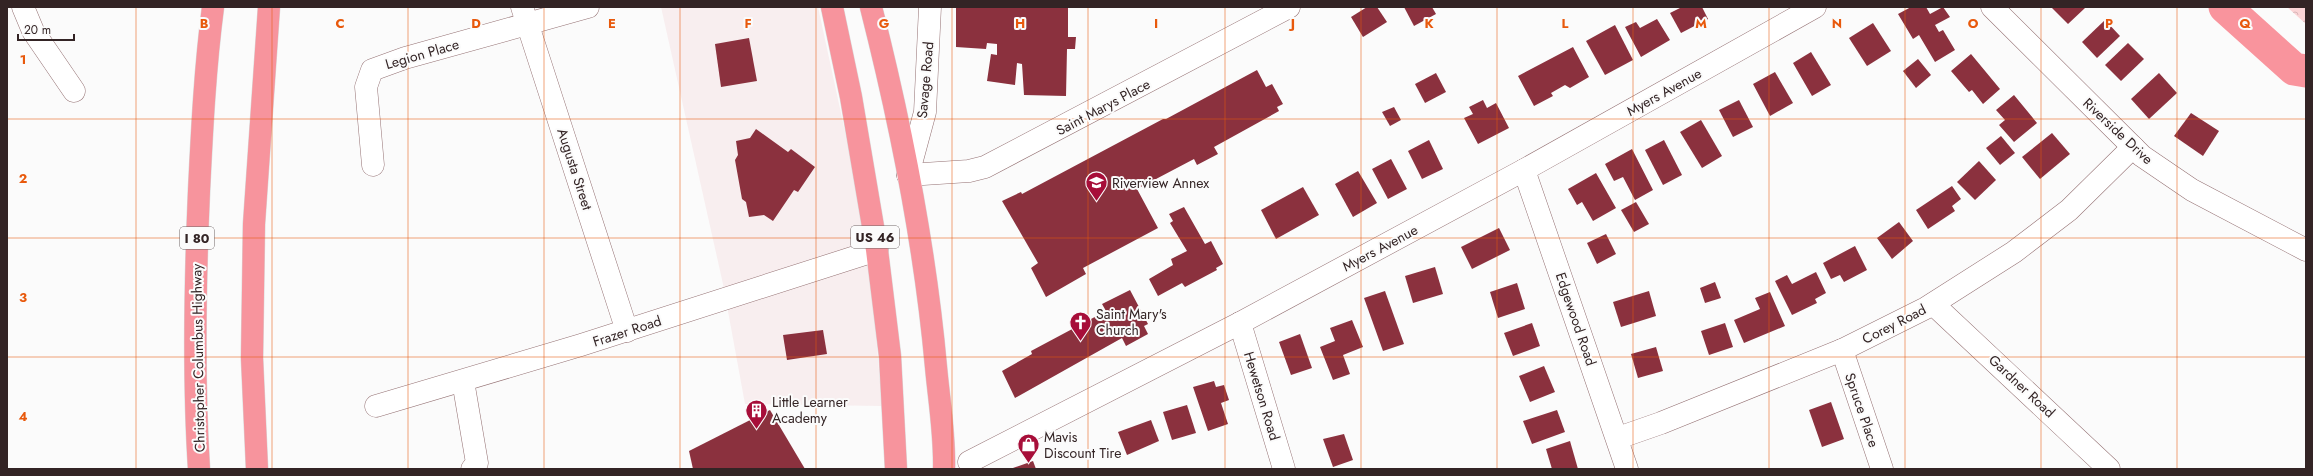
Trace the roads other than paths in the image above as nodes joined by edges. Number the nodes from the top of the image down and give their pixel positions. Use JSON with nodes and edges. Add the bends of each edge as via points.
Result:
{"nodes":[{"id":1,"x":23,"y":7,"type":"edge"},
{"id":2,"x":213,"y":7,"type":"edge"},
{"id":3,"x":269,"y":7,"type":"edge"},
{"id":4,"x":588,"y":7,"type":"edge"},
{"id":5,"x":832,"y":7,"type":"edge"},
{"id":6,"x":870,"y":7,"type":"edge"},
{"id":7,"x":930,"y":7,"type":"edge"},
{"id":8,"x":1289,"y":7,"type":"edge"},
{"id":9,"x":1815,"y":7,"type":"edge"},
{"id":10,"x":1992,"y":7,"type":"edge"},
{"id":11,"x":525,"y":16,"type":"edge"},
{"id":12,"x":74,"y":91,"type":"dead end"},
{"id":13,"x":2133,"y":147,"type":"junction"},
{"id":14,"x":373,"y":164,"type":"dead end"},
{"id":15,"x":1524,"y":170,"type":"junction"},
{"id":16,"x":908,"y":175,"type":"junction"},
{"id":17,"x":877,"y":250,"type":"junction"},
{"id":18,"x":2306,"y":250,"type":"edge"},
{"id":19,"x":1934,"y":304,"type":"junction"},
{"id":20,"x":1240,"y":323,"type":"junction"},
{"id":21,"x":627,"y":330,"type":"junction"},
{"id":22,"x":1842,"y":350,"type":"junction"},
{"id":23,"x":463,"y":381,"type":"junction"},
{"id":24,"x":376,"y":406,"type":"dead end"},
{"id":25,"x":1618,"y":438,"type":"junction"},
{"id":26,"x":943,"y":441,"type":"junction"},
{"id":27,"x":970,"y":466,"type":"edge"},
{"id":28,"x":199,"y":469,"type":"edge"},
{"id":29,"x":257,"y":469,"type":"edge"},
{"id":30,"x":472,"y":469,"type":"edge"},
{"id":31,"x":896,"y":469,"type":"edge"},
{"id":32,"x":944,"y":469,"type":"edge"},
{"id":33,"x":1284,"y":469,"type":"edge"},
{"id":34,"x":1627,"y":469,"type":"edge"},
{"id":35,"x":1882,"y":469,"type":"edge"},
{"id":36,"x":2109,"y":469,"type":"edge"}],
"edges":[{"from":1,"to":12,"type":"street","via":[[33,31]]},
{"from":2,"to":28,"type":"highway","name":"Christopher Columbus Highway","number":"I 80","via":[[202,132],[197,235],[196,391]]},
{"from":3,"to":29,"type":"highway","via":[[254,224],[252,358]]},
{"from":4,"to":11,"type":"street","name":"Legion Place"},
{"from":5,"to":17,"type":"highway","number":"US 46","via":[[851,97]]},
{"from":6,"to":16,"type":"highway","number":"US 46"},
{"from":7,"to":16,"type":"street","name":"Savage Road","via":[[925,112]]},
{"from":8,"to":16,"type":"street","name":"Saint Marys Place","via":[[985,168]]},
{"from":9,"to":15,"type":"street","name":"Myers Avenue"},
{"from":10,"to":13,"type":"street","name":"Riverside Drive"},
{"from":11,"to":14,"type":"street","name":"Legion Place","via":[[372,70],[366,87]]},
{"from":11,"to":21,"type":"street","name":"Augusta Street"},
{"from":13,"to":18,"type":"street","name":"Riverside Drive","via":[[2192,190]]},
{"from":13,"to":19,"type":"street","name":"Corey Road","via":[[2069,210],[2014,252]]},
{"from":15,"to":20,"type":"street","name":"Myers Avenue"},
{"from":15,"to":25,"type":"street","name":"Edgewood Road"},
{"from":16,"to":26,"type":"highway","number":"US 46","via":[[933,332]]},
{"from":17,"to":21,"type":"street","name":"Frazer Road"},
{"from":17,"to":31,"type":"highway","number":"US 46","via":[[890,356]]},
{"from":19,"to":22,"type":"street","name":"Corey Road"},
{"from":19,"to":36,"type":"street","name":"Gardner Road"},
{"from":20,"to":27,"type":"street","name":"Myers Avenue"},
{"from":20,"to":33,"type":"street","name":"Hewetson Road"},
{"from":21,"to":23,"type":"street","name":"Frazer Road"},
{"from":22,"to":25,"type":"street","name":"Corey Road","via":[[1662,423]]},
{"from":22,"to":35,"type":"street","name":"Spruce Place"},
{"from":23,"to":24,"type":"street","name":"Frazer Road"},
{"from":23,"to":30,"type":"street","via":[[477,463]]},
{"from":25,"to":34,"type":"street","name":"Edgewood Road"},
{"from":26,"to":27,"type":"street","name":"Myers Avenue"},
{"from":26,"to":32,"type":"highway","number":"US 46"}]}
